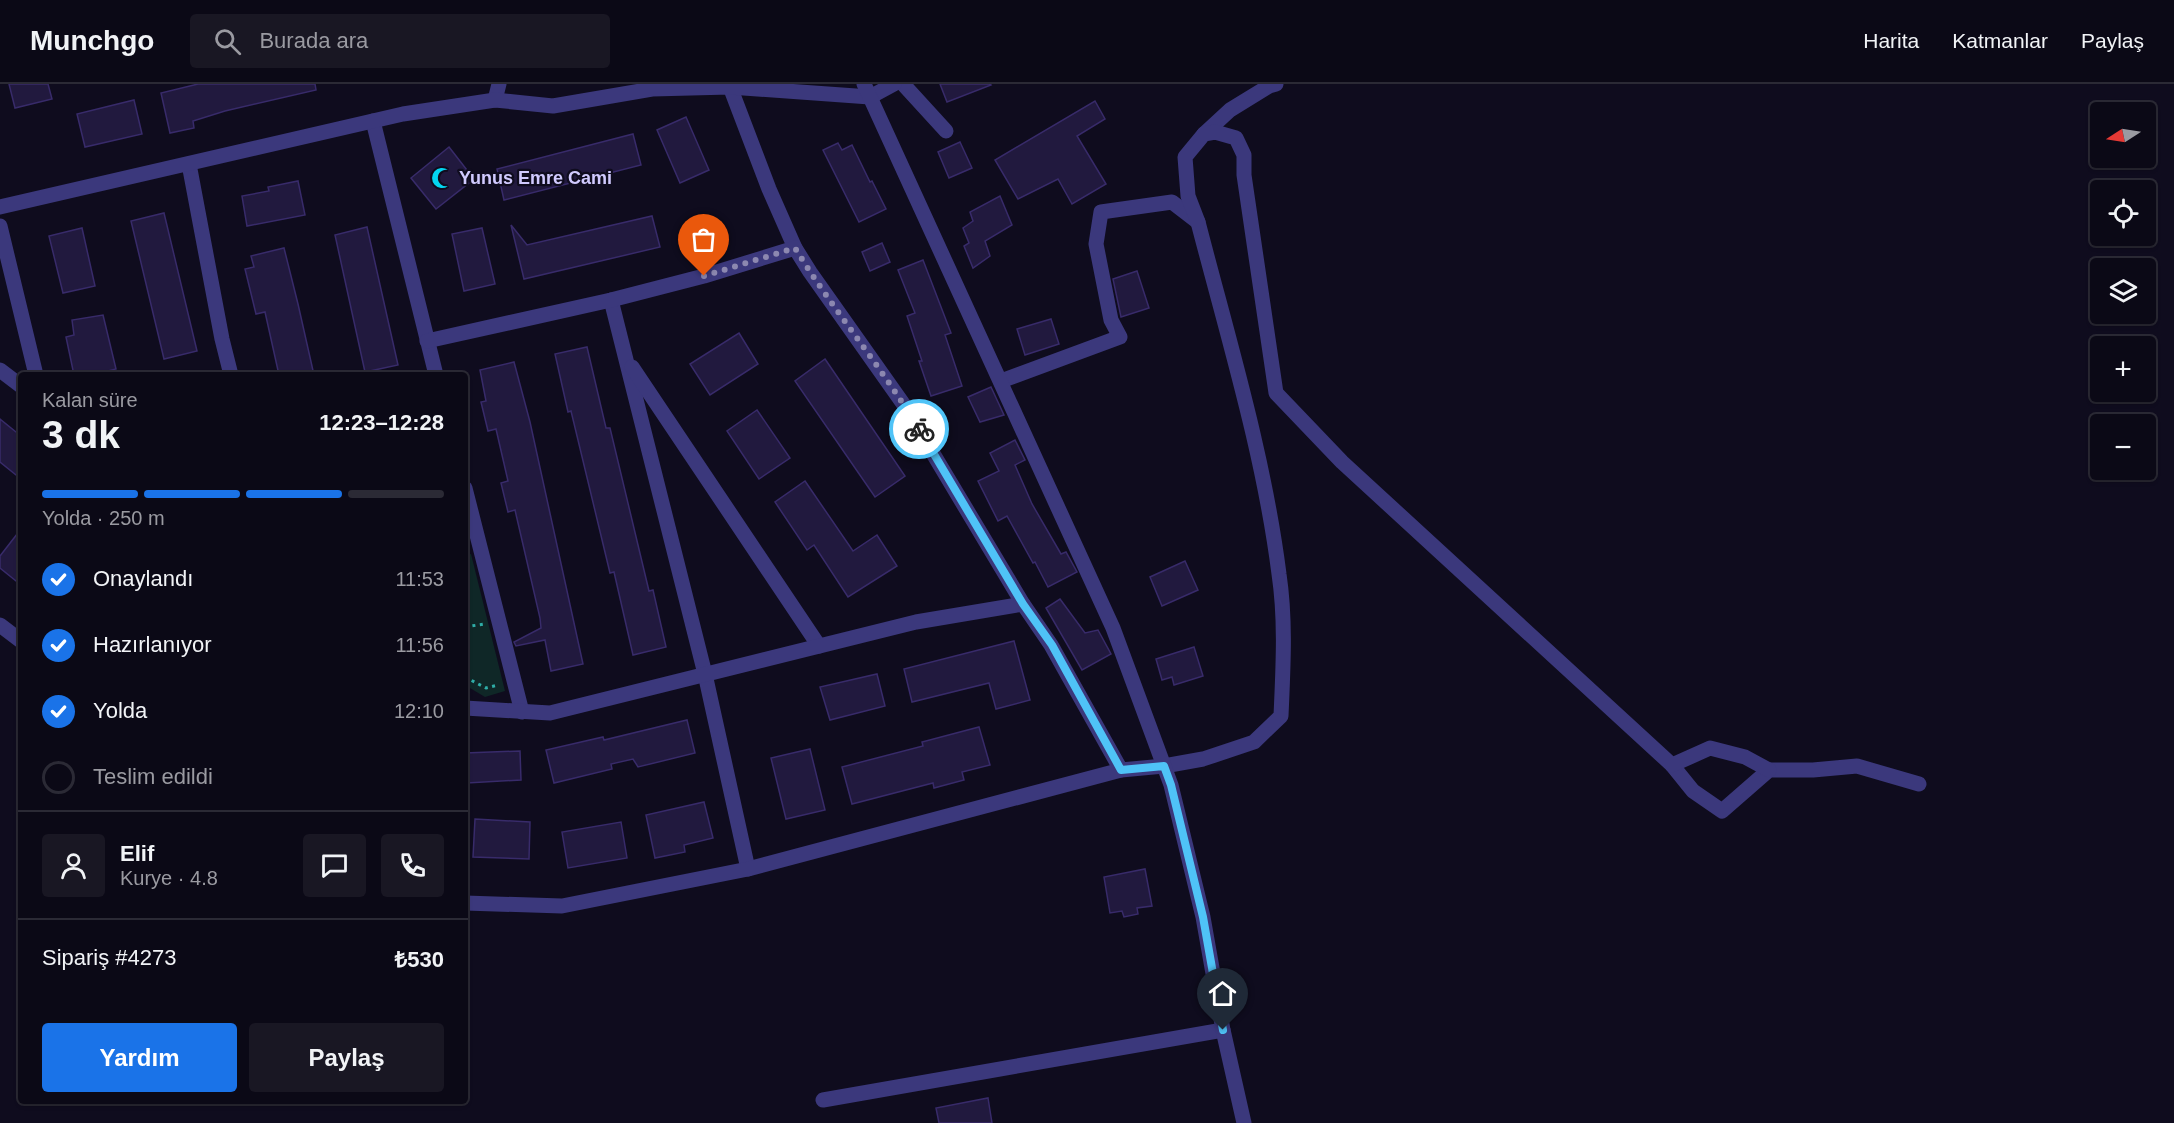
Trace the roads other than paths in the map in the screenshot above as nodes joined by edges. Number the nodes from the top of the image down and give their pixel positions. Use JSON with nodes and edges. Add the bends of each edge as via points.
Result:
{"nodes":[{"id":1,"x":499,"y":84,"type":"edge"},
{"id":2,"x":894,"y":84,"type":"edge"},
{"id":3,"x":903,"y":84,"type":"edge"},
{"id":4,"x":1276,"y":84,"type":"edge"},
{"id":5,"x":729,"y":85,"type":"edge"},
{"id":6,"x":867,"y":90,"type":"edge"},
{"id":7,"x":495,"y":100,"type":"junction"},
{"id":8,"x":373,"y":121,"type":"junction"},
{"id":9,"x":946,"y":131,"type":"dead end"},
{"id":10,"x":1204,"y":134,"type":"junction"},
{"id":11,"x":189,"y":164,"type":"junction"},
{"id":12,"x":0,"y":207,"type":"edge"},
{"id":13,"x":1198,"y":222,"type":"junction"},
{"id":14,"x":0,"y":226,"type":"edge"},
{"id":15,"x":795,"y":248,"type":"junction"},
{"id":16,"x":611,"y":300,"type":"junction"},
{"id":17,"x":428,"y":341,"type":"junction"},
{"id":18,"x":625,"y":357,"type":"junction"},
{"id":19,"x":0,"y":370,"type":"edge"},
{"id":20,"x":35,"y":372,"type":"edge"},
{"id":21,"x":230,"y":372,"type":"edge"},
{"id":22,"x":435,"y":372,"type":"edge"},
{"id":23,"x":1001,"y":381,"type":"junction"},
{"id":24,"x":18,"y":384,"type":"edge"},
{"id":25,"x":468,"y":500,"type":"edge"},
{"id":26,"x":1023,"y":604,"type":"junction"},
{"id":27,"x":0,"y":625,"type":"edge"},
{"id":28,"x":18,"y":639,"type":"edge"},
{"id":29,"x":819,"y":646,"type":"junction"},
{"id":30,"x":705,"y":674,"type":"junction"},
{"id":31,"x":468,"y":710,"type":"edge"},
{"id":32,"x":522,"y":712,"type":"junction"},
{"id":33,"x":1672,"y":765,"type":"junction"},
{"id":34,"x":1164,"y":766,"type":"junction"},
{"id":35,"x":1121,"y":770,"type":"junction"},
{"id":36,"x":1769,"y":770,"type":"junction"},
{"id":37,"x":1919,"y":784,"type":"dead end"},
{"id":38,"x":748,"y":869,"type":"junction"},
{"id":39,"x":468,"y":903,"type":"edge"},
{"id":40,"x":1223,"y":1030,"type":"junction"},
{"id":41,"x":823,"y":1100,"type":"dead end"},
{"id":42,"x":1244,"y":1123,"type":"edge"}],
"edges":[{"from":1,"to":7,"type":"street"},
{"from":2,"to":6,"type":"street"},
{"from":3,"to":9,"type":"street"},
{"from":4,"to":10,"type":"street","via":[[1230,110]]},
{"from":5,"to":6,"type":"street"},
{"from":5,"to":7,"type":"street","via":[[652,89],[554,106]]},
{"from":5,"to":15,"type":"street"},
{"from":6,"to":23,"type":"street"},
{"from":7,"to":8,"type":"street"},
{"from":8,"to":11,"type":"street"},
{"from":8,"to":17,"type":"street"},
{"from":10,"to":13,"type":"street","via":[[1185,157],[1188,196]]},
{"from":10,"to":33,"type":"street","via":[[1215,132],[1236,138],[1244,155],[1276,393],[1342,462]]},
{"from":11,"to":12,"type":"street"},
{"from":11,"to":21,"type":"street"},
{"from":13,"to":23,"type":"street","via":[[1172,202],[1101,212],[1096,244],[1112,320],[1120,337]]},
{"from":13,"to":34,"type":"street","via":[[1260,463],[1280,575],[1284,650],[1281,716],[1254,742],[1203,759]]},
{"from":14,"to":20,"type":"street"},
{"from":15,"to":16,"type":"street"},
{"from":15,"to":26,"type":"street","via":[[904,405]]},
{"from":16,"to":17,"type":"street"},
{"from":16,"to":18,"type":"street"},
{"from":17,"to":22,"type":"street"},
{"from":18,"to":29,"type":"street"},
{"from":18,"to":30,"type":"street"},
{"from":19,"to":24,"type":"street"},
{"from":23,"to":34,"type":"street","via":[[1113,628]]},
{"from":25,"to":32,"type":"street"},
{"from":26,"to":29,"type":"street","via":[[916,622]]},
{"from":26,"to":35,"type":"street","via":[[1052,645]]},
{"from":27,"to":28,"type":"street"},
{"from":29,"to":30,"type":"street"},
{"from":30,"to":32,"type":"street","via":[[550,713]]},
{"from":30,"to":38,"type":"street"},
{"from":31,"to":32,"type":"street"},
{"from":33,"to":36,"type":"street","via":[[1710,748],[1745,757]]},
{"from":33,"to":36,"type":"street","via":[[1693,791],[1722,811]]},
{"from":34,"to":35,"type":"street"},
{"from":34,"to":40,"type":"street","via":[[1203,917]]},
{"from":35,"to":38,"type":"street"},
{"from":36,"to":37,"type":"street","via":[[1857,766]]},
{"from":38,"to":39,"type":"street","via":[[562,906]]},
{"from":40,"to":41,"type":"street"},
{"from":40,"to":42,"type":"street"}]}
